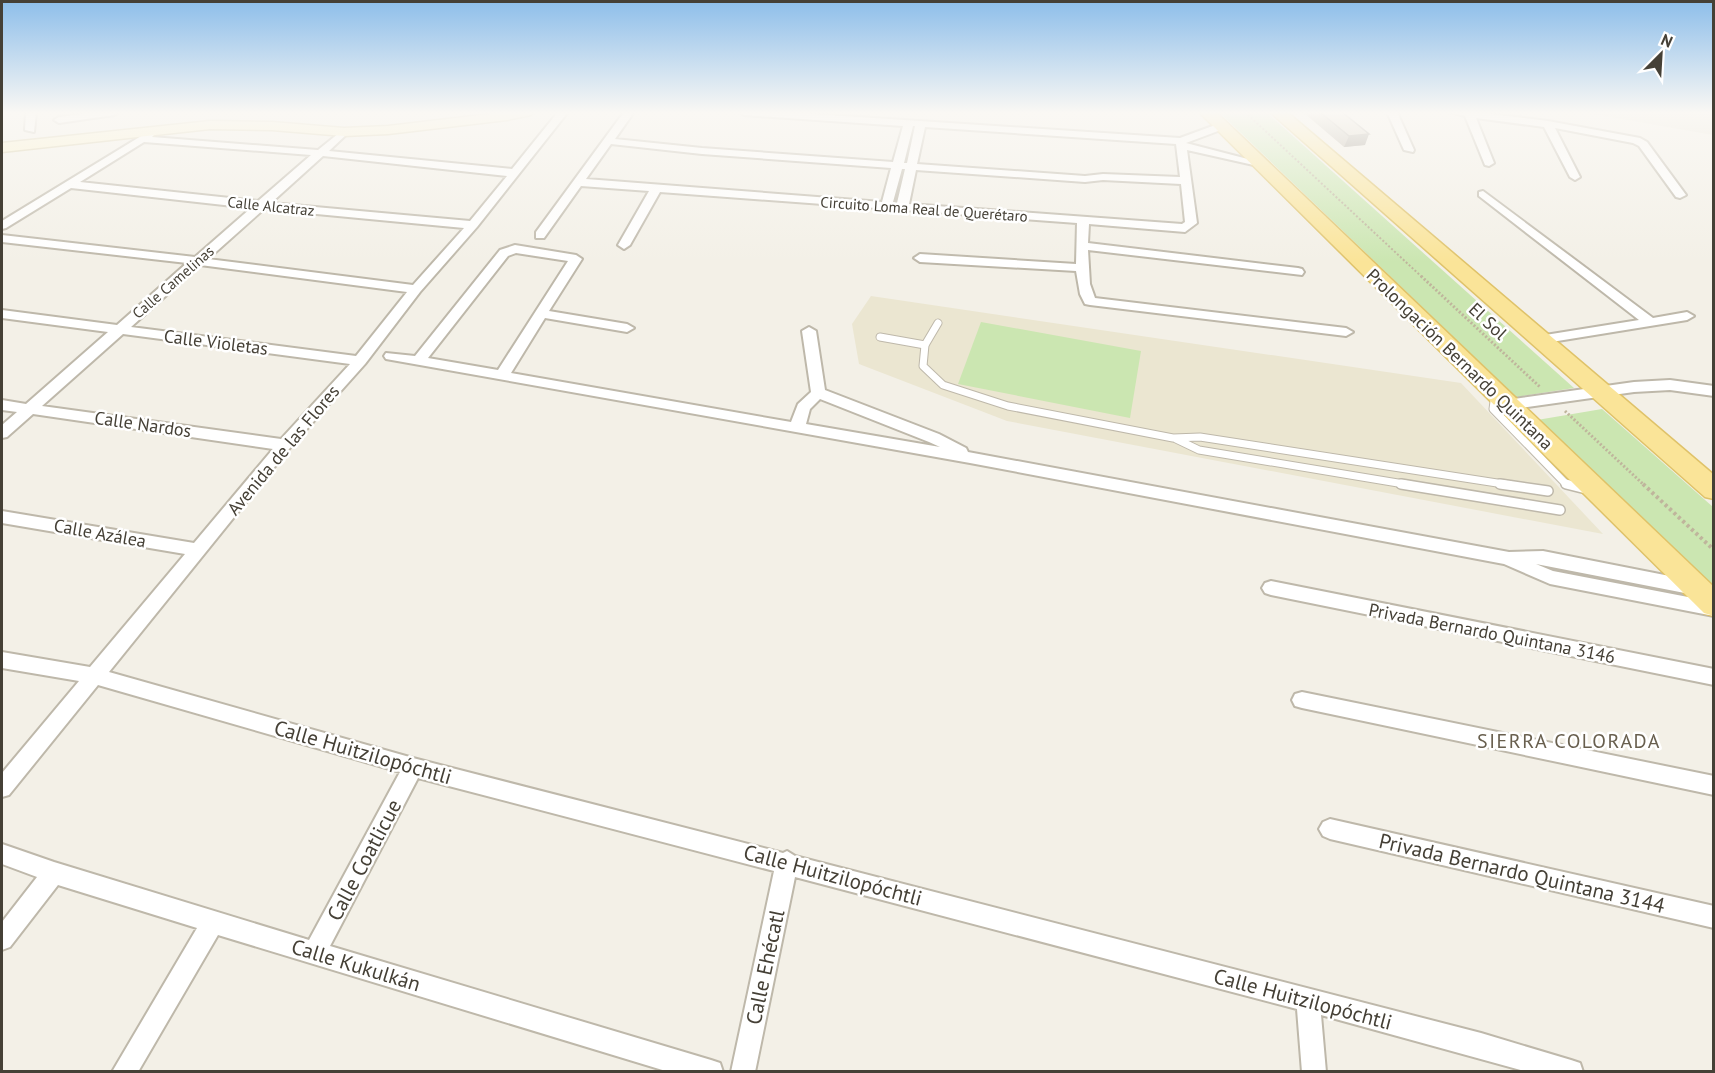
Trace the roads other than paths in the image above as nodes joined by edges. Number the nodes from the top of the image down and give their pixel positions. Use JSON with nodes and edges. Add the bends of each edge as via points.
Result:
{"nodes":[{"id":1,"x":105,"y":162,"type":"edge"},
{"id":2,"x":309,"y":162,"type":"edge"},
{"id":3,"x":408,"y":162,"type":"edge"},
{"id":4,"x":523,"y":162,"type":"edge"},
{"id":5,"x":592,"y":162,"type":"edge"},
{"id":6,"x":897,"y":162,"type":"edge"},
{"id":7,"x":898,"y":162,"type":"edge"},
{"id":8,"x":1184,"y":162,"type":"edge"},
{"id":9,"x":1249,"y":162,"type":"edge"},
{"id":10,"x":1259,"y":162,"type":"edge"},
{"id":11,"x":1335,"y":162,"type":"edge"},
{"id":12,"x":1567,"y":162,"type":"edge"},
{"id":13,"x":1656,"y":162,"type":"edge"},
{"id":14,"x":912,"y":163,"type":"junction"},
{"id":15,"x":1263,"y":166,"type":"junction"},
{"id":16,"x":514,"y":173,"type":"junction"},
{"id":17,"x":1575,"y":177,"type":"dead end"},
{"id":18,"x":1187,"y":181,"type":"junction"},
{"id":19,"x":576,"y":182,"type":"junction"},
{"id":20,"x":69,"y":184,"type":"junction"},
{"id":21,"x":656,"y":189,"type":"junction"},
{"id":22,"x":1483,"y":194,"type":"dead end"},
{"id":23,"x":1680,"y":195,"type":"dead end"},
{"id":24,"x":259,"y":205,"type":"junction"},
{"id":25,"x":886,"y":207,"type":"junction"},
{"id":26,"x":902,"y":208,"type":"junction"},
{"id":27,"x":1083,"y":219,"type":"junction"},
{"id":28,"x":473,"y":225,"type":"junction"},
{"id":29,"x":2,"y":226,"type":"edge"},
{"id":30,"x":540,"y":235,"type":"dead end"},
{"id":31,"x":2,"y":238,"type":"edge"},
{"id":32,"x":624,"y":245,"type":"dead end"},
{"id":33,"x":1083,"y":246,"type":"junction"},
{"id":34,"x":920,"y":258,"type":"dead end"},
{"id":35,"x":198,"y":261,"type":"junction"},
{"id":36,"x":1082,"y":268,"type":"junction"},
{"id":37,"x":1298,"y":272,"type":"dead end"},
{"id":38,"x":417,"y":289,"type":"junction"},
{"id":39,"x":2,"y":314,"type":"edge"},
{"id":40,"x":542,"y":314,"type":"junction"},
{"id":41,"x":1688,"y":316,"type":"dead end"},
{"id":42,"x":1649,"y":321,"type":"junction"},
{"id":43,"x":938,"y":323,"type":"dead end"},
{"id":44,"x":627,"y":328,"type":"dead end"},
{"id":45,"x":119,"y":330,"type":"junction"},
{"id":46,"x":809,"y":331,"type":"dead end"},
{"id":47,"x":1346,"y":332,"type":"dead end"},
{"id":48,"x":880,"y":337,"type":"dead end"},
{"id":49,"x":1539,"y":340,"type":"junction"},
{"id":50,"x":925,"y":345,"type":"junction"},
{"id":51,"x":391,"y":356,"type":"dead end"},
{"id":52,"x":418,"y":360,"type":"junction"},
{"id":53,"x":360,"y":361,"type":"junction"},
{"id":54,"x":503,"y":374,"type":"junction"},
{"id":55,"x":1600,"y":391,"type":"junction"},
{"id":56,"x":1713,"y":392,"type":"edge"},
{"id":57,"x":818,"y":393,"type":"junction"},
{"id":58,"x":1501,"y":399,"type":"junction"},
{"id":59,"x":2,"y":405,"type":"edge"},
{"id":60,"x":30,"y":408,"type":"junction"},
{"id":61,"x":797,"y":428,"type":"junction"},
{"id":62,"x":2,"y":433,"type":"edge"},
{"id":63,"x":1200,"y":437,"type":"junction"},
{"id":64,"x":1173,"y":438,"type":"junction"},
{"id":65,"x":284,"y":445,"type":"junction"},
{"id":66,"x":1199,"y":450,"type":"junction"},
{"id":67,"x":970,"y":458,"type":"junction"},
{"id":68,"x":1709,"y":483,"type":"edge"},
{"id":69,"x":1548,"y":491,"type":"dead end"},
{"id":70,"x":1560,"y":510,"type":"dead end"},
{"id":71,"x":2,"y":517,"type":"edge"},
{"id":72,"x":199,"y":550,"type":"junction"},
{"id":73,"x":1507,"y":558,"type":"junction"},
{"id":74,"x":1270,"y":588,"type":"dead end"},
{"id":75,"x":1707,"y":601,"type":"edge"},
{"id":76,"x":2,"y":660,"type":"edge"},
{"id":77,"x":96,"y":676,"type":"junction"},
{"id":78,"x":1713,"y":677,"type":"edge"},
{"id":79,"x":1302,"y":700,"type":"dead end"},
{"id":80,"x":413,"y":767,"type":"junction"},
{"id":81,"x":1713,"y":786,"type":"edge"},
{"id":82,"x":2,"y":788,"type":"edge"},
{"id":83,"x":1330,"y":829,"type":"dead end"},
{"id":84,"x":2,"y":854,"type":"edge"},
{"id":85,"x":787,"y":862,"type":"junction"},
{"id":86,"x":54,"y":873,"type":"junction"},
{"id":87,"x":1713,"y":917,"type":"edge"},
{"id":88,"x":213,"y":922,"type":"junction"},
{"id":89,"x":2,"y":939,"type":"edge"},
{"id":90,"x":315,"y":952,"type":"junction"},
{"id":91,"x":1308,"y":1001,"type":"junction"},
{"id":92,"x":124,"y":1071,"type":"edge"},
{"id":93,"x":711,"y":1071,"type":"edge"},
{"id":94,"x":743,"y":1071,"type":"edge"},
{"id":95,"x":1314,"y":1071,"type":"edge"},
{"id":96,"x":1571,"y":1071,"type":"edge"}],
"edges":[{"from":1,"to":20,"type":"street"},
{"from":2,"to":24,"type":"street","name":"Calle Camelinas"},
{"from":3,"to":16,"type":"street"},
{"from":4,"to":16,"type":"street","name":"Avenida de las Flores"},
{"from":5,"to":19,"type":"street"},
{"from":6,"to":25,"type":"street"},
{"from":7,"to":14,"type":"street"},
{"from":8,"to":18,"type":"street","name":"Circuito Loma Real de Querétaro"},
{"from":9,"to":15,"type":"street"},
{"from":10,"to":15,"type":"main road","name":"Prolongación Bernardo Quintana"},
{"from":11,"to":49,"type":"main road"},
{"from":12,"to":17,"type":"street"},
{"from":13,"to":23,"type":"street"},
{"from":14,"to":18,"type":"street","via":[[1085,179]]},
{"from":14,"to":26,"type":"street"},
{"from":15,"to":58,"type":"main road","name":"Prolongación Bernardo Quintana"},
{"from":16,"to":28,"type":"street","name":"Avenida de las Flores"},
{"from":18,"to":27,"type":"street","name":"Circuito Loma Real de Querétaro","via":[[1189,227]]},
{"from":19,"to":21,"type":"street","name":"Circuito Loma Real de Querétaro"},
{"from":19,"to":30,"type":"street"},
{"from":20,"to":24,"type":"street","name":"Calle Alcatraz"},
{"from":20,"to":29,"type":"street"},
{"from":21,"to":25,"type":"street","name":"Circuito Loma Real de Querétaro"},
{"from":21,"to":32,"type":"street"},
{"from":22,"to":42,"type":"street"},
{"from":24,"to":28,"type":"street","name":"Calle Alcatraz"},
{"from":24,"to":35,"type":"street","name":"Calle Camelinas"},
{"from":25,"to":26,"type":"street","name":"Circuito Loma Real de Querétaro"},
{"from":26,"to":27,"type":"street","name":"Circuito Loma Real de Querétaro"},
{"from":27,"to":33,"type":"street"},
{"from":28,"to":38,"type":"street","name":"Avenida de las Flores"},
{"from":31,"to":35,"type":"street"},
{"from":33,"to":36,"type":"street"},
{"from":33,"to":37,"type":"street"},
{"from":34,"to":36,"type":"street"},
{"from":35,"to":38,"type":"street"},
{"from":35,"to":45,"type":"street","name":"Calle Camelinas"},
{"from":36,"to":47,"type":"street","via":[[1090,301]]},
{"from":38,"to":53,"type":"street","name":"Avenida de las Flores"},
{"from":39,"to":45,"type":"street","name":"Calle Violetas"},
{"from":40,"to":44,"type":"street"},
{"from":40,"to":52,"type":"street","via":[[576,259],[509,250]]},
{"from":40,"to":54,"type":"street"},
{"from":41,"to":42,"type":"street"},
{"from":42,"to":49,"type":"street"},
{"from":43,"to":50,"type":"lane"},
{"from":45,"to":53,"type":"street","name":"Calle Violetas"},
{"from":45,"to":60,"type":"street","name":"Calle Camelinas"},
{"from":46,"to":57,"type":"street"},
{"from":48,"to":50,"type":"lane"},
{"from":49,"to":55,"type":"main road"},
{"from":50,"to":64,"type":"lane","via":[[923,366],[943,385],[1008,406]]},
{"from":51,"to":52,"type":"street"},
{"from":52,"to":54,"type":"street"},
{"from":53,"to":65,"type":"street","name":"Avenida de las Flores"},
{"from":54,"to":61,"type":"street"},
{"from":55,"to":56,"type":"street","via":[[1670,386]]},
{"from":55,"to":58,"type":"street","via":[[1551,398]]},
{"from":55,"to":68,"type":"main road"},
{"from":57,"to":61,"type":"street","via":[[803,407]]},
{"from":57,"to":67,"type":"street","via":[[934,438]]},
{"from":58,"to":75,"type":"main road","name":"Prolongación Bernardo Quintana"},
{"from":59,"to":60,"type":"street","name":"Calle Nardos"},
{"from":60,"to":62,"type":"street","name":"Calle Camelinas"},
{"from":60,"to":65,"type":"street","name":"Calle Nardos"},
{"from":61,"to":67,"type":"street"},
{"from":63,"to":64,"type":"lane"},
{"from":63,"to":66,"type":"lane"},
{"from":63,"to":69,"type":"lane"},
{"from":64,"to":66,"type":"lane"},
{"from":65,"to":72,"type":"street","name":"Avenida de las Flores"},
{"from":66,"to":70,"type":"lane"},
{"from":67,"to":73,"type":"street"},
{"from":71,"to":72,"type":"street","name":"Calle Azálea"},
{"from":72,"to":77,"type":"street","name":"Avenida de las Flores"},
{"from":73,"to":75,"type":"street","via":[[1543,557]]},
{"from":73,"to":75,"type":"street","via":[[1550,577]]},
{"from":74,"to":78,"type":"street","name":"Privada Bernardo Quintana 3146"},
{"from":76,"to":77,"type":"street","name":"Calle Huitzilopóchtli"},
{"from":77,"to":80,"type":"street","name":"Calle Huitzilopóchtli"},
{"from":77,"to":82,"type":"street","name":"Avenida de las Flores"},
{"from":79,"to":81,"type":"street"},
{"from":80,"to":85,"type":"street","name":"Calle Huitzilopóchtli"},
{"from":80,"to":90,"type":"street","name":"Calle Coatlicue"},
{"from":83,"to":87,"type":"street","name":"Privada Bernardo Quintana 3144"},
{"from":84,"to":86,"type":"street","name":"Calle Kukulkán"},
{"from":85,"to":91,"type":"street","name":"Calle Huitzilopóchtli"},
{"from":85,"to":94,"type":"street","name":"Calle Ehécatl"},
{"from":86,"to":88,"type":"street","name":"Calle Kukulkán"},
{"from":86,"to":89,"type":"street"},
{"from":88,"to":90,"type":"street","name":"Calle Kukulkán"},
{"from":88,"to":92,"type":"street"},
{"from":90,"to":93,"type":"street","name":"Calle Kukulkán"},
{"from":91,"to":95,"type":"street"},
{"from":91,"to":96,"type":"street","name":"Calle Huitzilopóchtli"}]}
